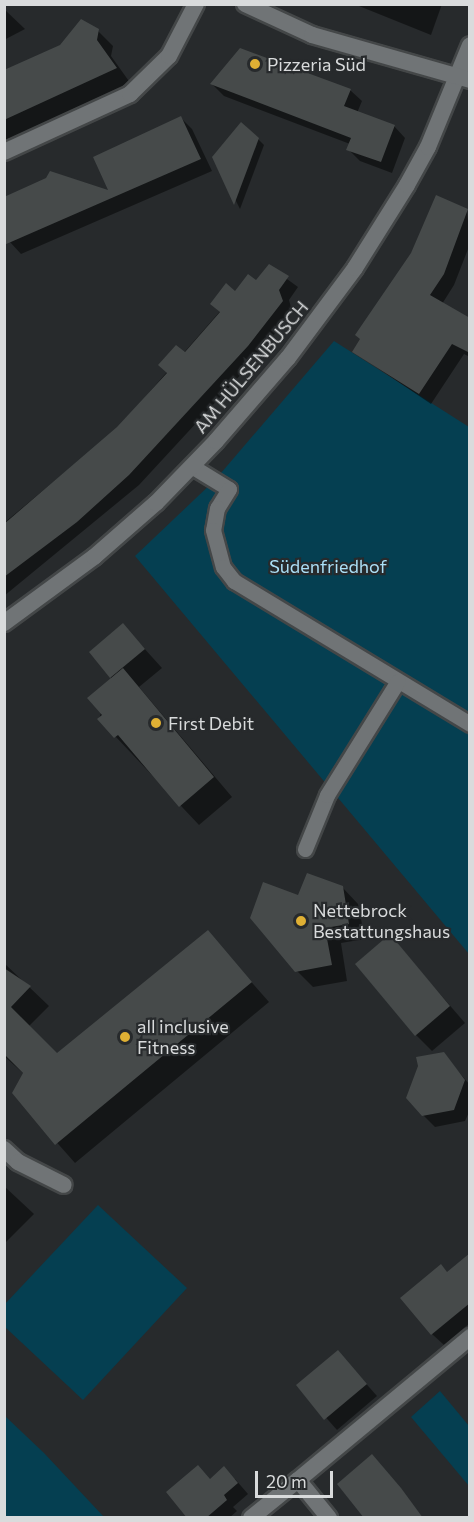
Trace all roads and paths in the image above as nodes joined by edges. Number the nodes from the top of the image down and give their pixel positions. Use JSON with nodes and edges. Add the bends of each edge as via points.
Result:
{"nodes":[{"id":1,"x":196,"y":4,"type":"edge"},
{"id":2,"x":245,"y":4,"type":"edge"},
{"id":3,"x":470,"y":45,"type":"edge"},
{"id":4,"x":463,"y":79,"type":"edge"},
{"id":5,"x":4,"y":152,"type":"edge"},
{"id":6,"x":193,"y":467,"type":"junction"},
{"id":7,"x":4,"y":623,"type":"edge"},
{"id":8,"x":398,"y":681,"type":"junction"},
{"id":9,"x":470,"y":724,"type":"edge"},
{"id":10,"x":305,"y":849,"type":"dead end"},
{"id":11,"x":4,"y":1149,"type":"edge"},
{"id":12,"x":64,"y":1185,"type":"dead end"},
{"id":13,"x":470,"y":1337,"type":"edge"},
{"id":14,"x":298,"y":1480,"type":"junction"},
{"id":15,"x":251,"y":1518,"type":"edge"},
{"id":16,"x":329,"y":1518,"type":"edge"}],
"edges":[{"from":1,"to":5,"type":"street","via":[[169,56],[130,94]]},
{"from":2,"to":4,"type":"street","via":[[312,35]]},
{"from":3,"to":4,"type":"street","name":"AM HÜLSENBUSCH"},
{"from":4,"to":6,"type":"street","name":"AM HÜLSENBUSCH","via":[[428,147],[356,268],[288,358]]},
{"from":6,"to":7,"type":"street","name":"AM HÜLSENBUSCH","via":[[123,534]]},
{"from":6,"to":8,"type":"lane","via":[[229,489],[217,508],[213,530],[223,567],[234,581]]},
{"from":8,"to":9,"type":"lane"},
{"from":8,"to":10,"type":"lane","via":[[327,795]]},
{"from":11,"to":12,"type":"street","via":[[18,1162]]},
{"from":13,"to":14,"type":"street"},
{"from":14,"to":15,"type":"street"},
{"from":14,"to":16,"type":"street"}]}
